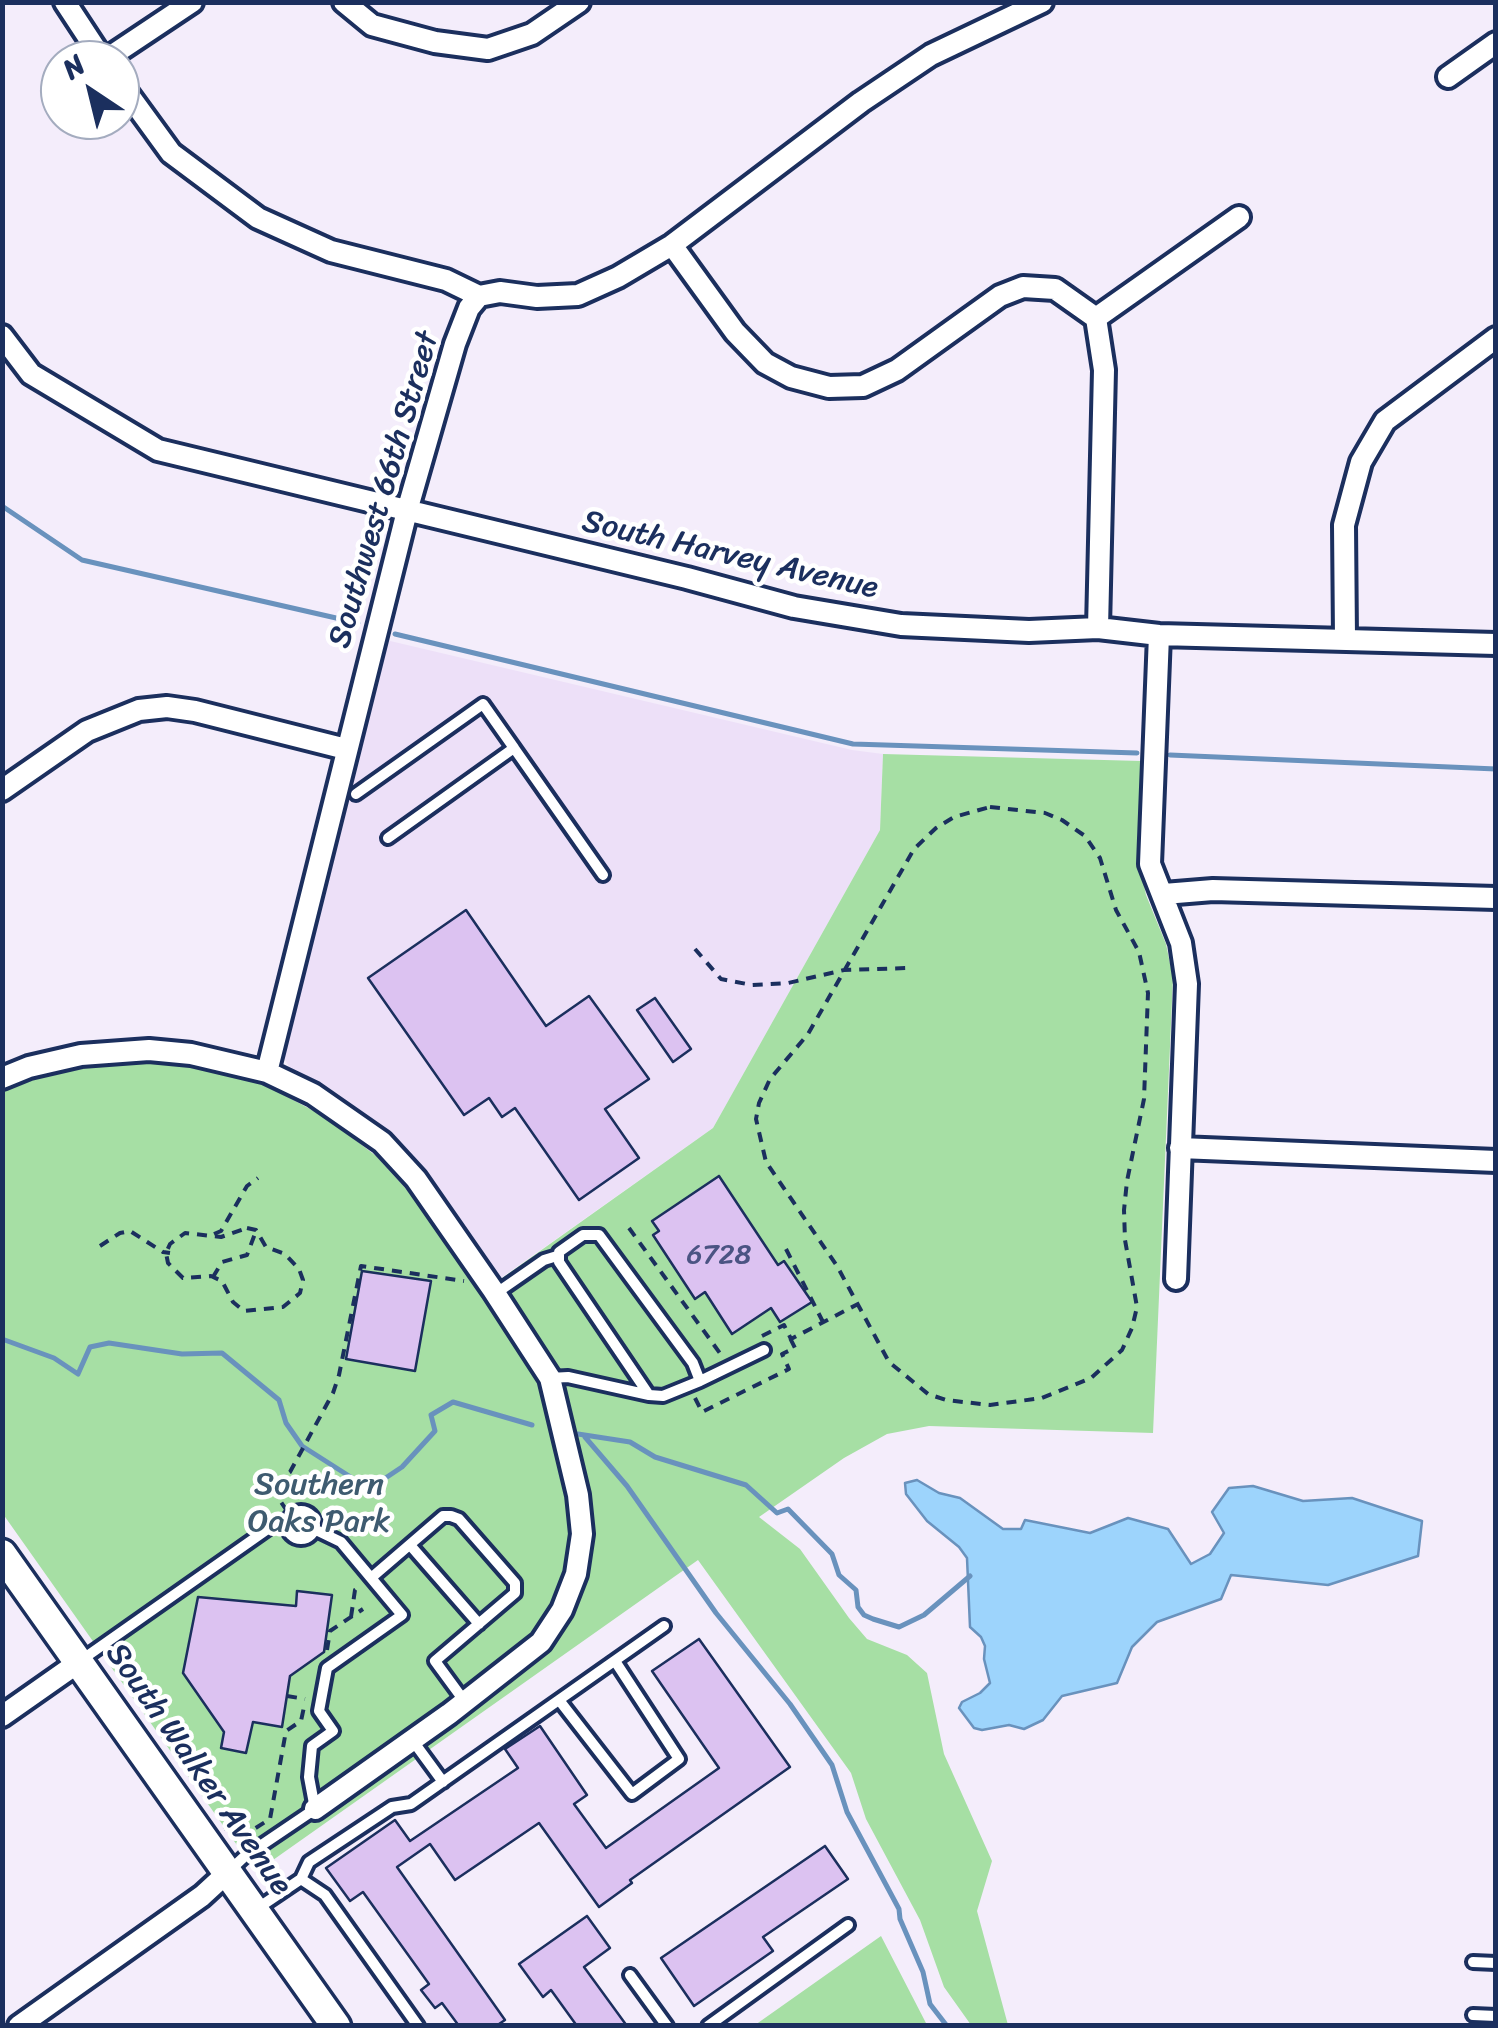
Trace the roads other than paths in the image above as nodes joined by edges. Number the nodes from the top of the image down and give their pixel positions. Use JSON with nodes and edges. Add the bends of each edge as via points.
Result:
{"nodes":[{"id":1,"x":65,"y":2,"type":"edge"},
{"id":2,"x":192,"y":2,"type":"edge"},
{"id":3,"x":344,"y":2,"type":"edge"},
{"id":4,"x":579,"y":2,"type":"edge"},
{"id":5,"x":1042,"y":2,"type":"edge"},
{"id":6,"x":91,"y":40,"type":"edge"},
{"id":7,"x":134,"y":40,"type":"edge"},
{"id":8,"x":1496,"y":43,"type":"edge"},
{"id":9,"x":1448,"y":76,"type":"dead end"},
{"id":10,"x":140,"y":111,"type":"edge"},
{"id":11,"x":1238,"y":217,"type":"dead end"},
{"id":12,"x":672,"y":245,"type":"junction"},
{"id":13,"x":479,"y":296,"type":"junction"},
{"id":14,"x":1096,"y":318,"type":"junction"},
{"id":15,"x":2,"y":336,"type":"edge"},
{"id":16,"x":1496,"y":338,"type":"edge"},
{"id":17,"x":406,"y":511,"type":"junction"},
{"id":18,"x":1098,"y":628,"type":"junction"},
{"id":19,"x":1158,"y":635,"type":"junction"},
{"id":20,"x":1345,"y":638,"type":"junction"},
{"id":21,"x":1496,"y":644,"type":"edge"},
{"id":22,"x":514,"y":748,"type":"junction"},
{"id":23,"x":346,"y":749,"type":"junction"},
{"id":24,"x":2,"y":790,"type":"edge"},
{"id":25,"x":356,"y":794,"type":"dead end"},
{"id":26,"x":388,"y":838,"type":"dead end"},
{"id":27,"x":603,"y":875,"type":"dead end"},
{"id":28,"x":1164,"y":894,"type":"junction"},
{"id":29,"x":1496,"y":898,"type":"edge"},
{"id":30,"x":268,"y":1072,"type":"junction"},
{"id":31,"x":2,"y":1078,"type":"edge"},
{"id":32,"x":1180,"y":1148,"type":"junction"},
{"id":33,"x":1496,"y":1160,"type":"edge"},
{"id":34,"x":558,"y":1256,"type":"junction"},
{"id":35,"x":1176,"y":1279,"type":"dead end"},
{"id":36,"x":494,"y":1292,"type":"junction"},
{"id":37,"x":764,"y":1350,"type":"dead end"},
{"id":38,"x":550,"y":1378,"type":"junction"},
{"id":39,"x":700,"y":1381,"type":"junction"},
{"id":40,"x":649,"y":1395,"type":"junction"},
{"id":41,"x":288,"y":1519,"type":"junction"},
{"id":42,"x":314,"y":1529,"type":"junction"},
{"id":43,"x":410,"y":1545,"type":"junction"},
{"id":44,"x":2,"y":1554,"type":"edge"},
{"id":45,"x":371,"y":1578,"type":"junction"},
{"id":46,"x":479,"y":1624,"type":"junction"},
{"id":47,"x":664,"y":1626,"type":"dead end"},
{"id":48,"x":614,"y":1661,"type":"junction"},
{"id":49,"x":79,"y":1662,"type":"junction"},
{"id":50,"x":559,"y":1700,"type":"junction"},
{"id":51,"x":464,"y":1702,"type":"junction"},
{"id":52,"x":2,"y":1716,"type":"edge"},
{"id":53,"x":412,"y":1740,"type":"junction"},
{"id":54,"x":442,"y":1782,"type":"junction"},
{"id":55,"x":315,"y":1810,"type":"junction"},
{"id":56,"x":227,"y":1873,"type":"junction"},
{"id":57,"x":301,"y":1879,"type":"junction"},
{"id":58,"x":255,"y":1911,"type":"junction"},
{"id":59,"x":848,"y":1925,"type":"dead end"},
{"id":60,"x":1473,"y":1962,"type":"dead end"},
{"id":61,"x":1496,"y":1963,"type":"edge"},
{"id":62,"x":630,"y":1975,"type":"dead end"},
{"id":63,"x":1473,"y":2015,"type":"dead end"},
{"id":64,"x":1496,"y":2016,"type":"edge"},
{"id":65,"x":19,"y":2026,"type":"edge"},
{"id":66,"x":336,"y":2026,"type":"edge"},
{"id":67,"x":418,"y":2026,"type":"edge"},
{"id":68,"x":666,"y":2026,"type":"edge"},
{"id":69,"x":708,"y":2026,"type":"edge"}],
"edges":[{"from":1,"to":6,"type":"street"},
{"from":2,"to":7,"type":"street"},
{"from":3,"to":4,"type":"street","via":[[372,25],[488,49],[532,34]]},
{"from":5,"to":12,"type":"street","via":[[931,55]]},
{"from":8,"to":9,"type":"street"},
{"from":10,"to":13,"type":"street","via":[[171,153],[258,218],[331,250],[446,280]]},
{"from":11,"to":14,"type":"street"},
{"from":12,"to":13,"type":"street","via":[[578,295]]},
{"from":12,"to":14,"type":"street","via":[[765,363],[829,386],[863,386],[897,370],[1000,296],[1023,288],[1055,288]]},
{"from":13,"to":17,"type":"street","name":"Southwest 66th Street","via":[[455,344]]},
{"from":14,"to":18,"type":"street","via":[[1104,370]]},
{"from":15,"to":17,"type":"street","name":"South Harvey Avenue","via":[[31,374],[158,450]]},
{"from":16,"to":20,"type":"street","via":[[1385,422],[1361,462],[1344,525]]},
{"from":17,"to":18,"type":"street","name":"South Harvey Avenue","via":[[794,608],[901,624]]},
{"from":17,"to":23,"type":"street","name":"Southwest 66th Street"},
{"from":18,"to":19,"type":"street","name":"South Harvey Avenue"},
{"from":19,"to":20,"type":"street","name":"South Harvey Avenue"},
{"from":19,"to":28,"type":"street","via":[[1150,864]]},
{"from":20,"to":21,"type":"street","name":"South Harvey Avenue"},
{"from":22,"to":25,"type":"lane","via":[[484,704]]},
{"from":22,"to":26,"type":"lane"},
{"from":22,"to":27,"type":"lane"},
{"from":23,"to":24,"type":"street","via":[[195,710],[139,710],[88,731]]},
{"from":23,"to":30,"type":"street","name":"Southwest 66th Street"},
{"from":28,"to":29,"type":"street"},
{"from":28,"to":32,"type":"street","via":[[1186,984]]},
{"from":30,"to":31,"type":"street","via":[[149,1050],[81,1055]]},
{"from":30,"to":36,"type":"street","via":[[382,1142],[416,1179]]},
{"from":32,"to":33,"type":"street"},
{"from":32,"to":35,"type":"street"},
{"from":34,"to":36,"type":"lane"},
{"from":34,"to":39,"type":"lane","via":[[582,1235],[599,1235]]},
{"from":34,"to":40,"type":"lane"},
{"from":36,"to":38,"type":"street"},
{"from":37,"to":39,"type":"lane"},
{"from":38,"to":40,"type":"lane"},
{"from":38,"to":51,"type":"street","via":[[578,1496],[576,1574],[540,1642]]},
{"from":39,"to":40,"type":"lane"},
{"from":41,"to":42,"type":"lane","via":[[298,1510],[309,1512]]},
{"from":41,"to":42,"type":"lane","via":[[296,1538]]},
{"from":41,"to":49,"type":"lane"},
{"from":42,"to":45,"type":"lane","via":[[340,1542]]},
{"from":43,"to":45,"type":"lane"},
{"from":43,"to":46,"type":"lane"},
{"from":43,"to":46,"type":"lane","via":[[443,1516],[460,1519],[515,1583],[515,1592]]},
{"from":44,"to":49,"type":"main road","name":"South Walker Avenue"},
{"from":45,"to":55,"type":"lane","via":[[402,1614],[327,1668],[319,1711],[332,1731],[312,1746]]},
{"from":46,"to":51,"type":"lane","via":[[435,1661]]},
{"from":47,"to":48,"type":"lane"},
{"from":48,"to":50,"type":"lane"},
{"from":48,"to":50,"type":"lane","via":[[680,1759],[632,1794]]},
{"from":49,"to":52,"type":"street"},
{"from":49,"to":56,"type":"main road","name":"South Walker Avenue"},
{"from":50,"to":54,"type":"lane"},
{"from":51,"to":53,"type":"street"},
{"from":53,"to":54,"type":"lane"},
{"from":53,"to":55,"type":"street"},
{"from":54,"to":57,"type":"lane","via":[[411,1804],[392,1806],[309,1862]]},
{"from":55,"to":56,"type":"lane"},
{"from":56,"to":58,"type":"main road","name":"South Walker Avenue"},
{"from":56,"to":65,"type":"street"},
{"from":57,"to":58,"type":"lane"},
{"from":57,"to":67,"type":"lane","via":[[325,1895]]},
{"from":58,"to":66,"type":"main road","name":"South Walker Avenue"},
{"from":59,"to":69,"type":"lane"},
{"from":60,"to":61,"type":"lane"},
{"from":62,"to":68,"type":"lane"},
{"from":63,"to":64,"type":"lane"}]}
